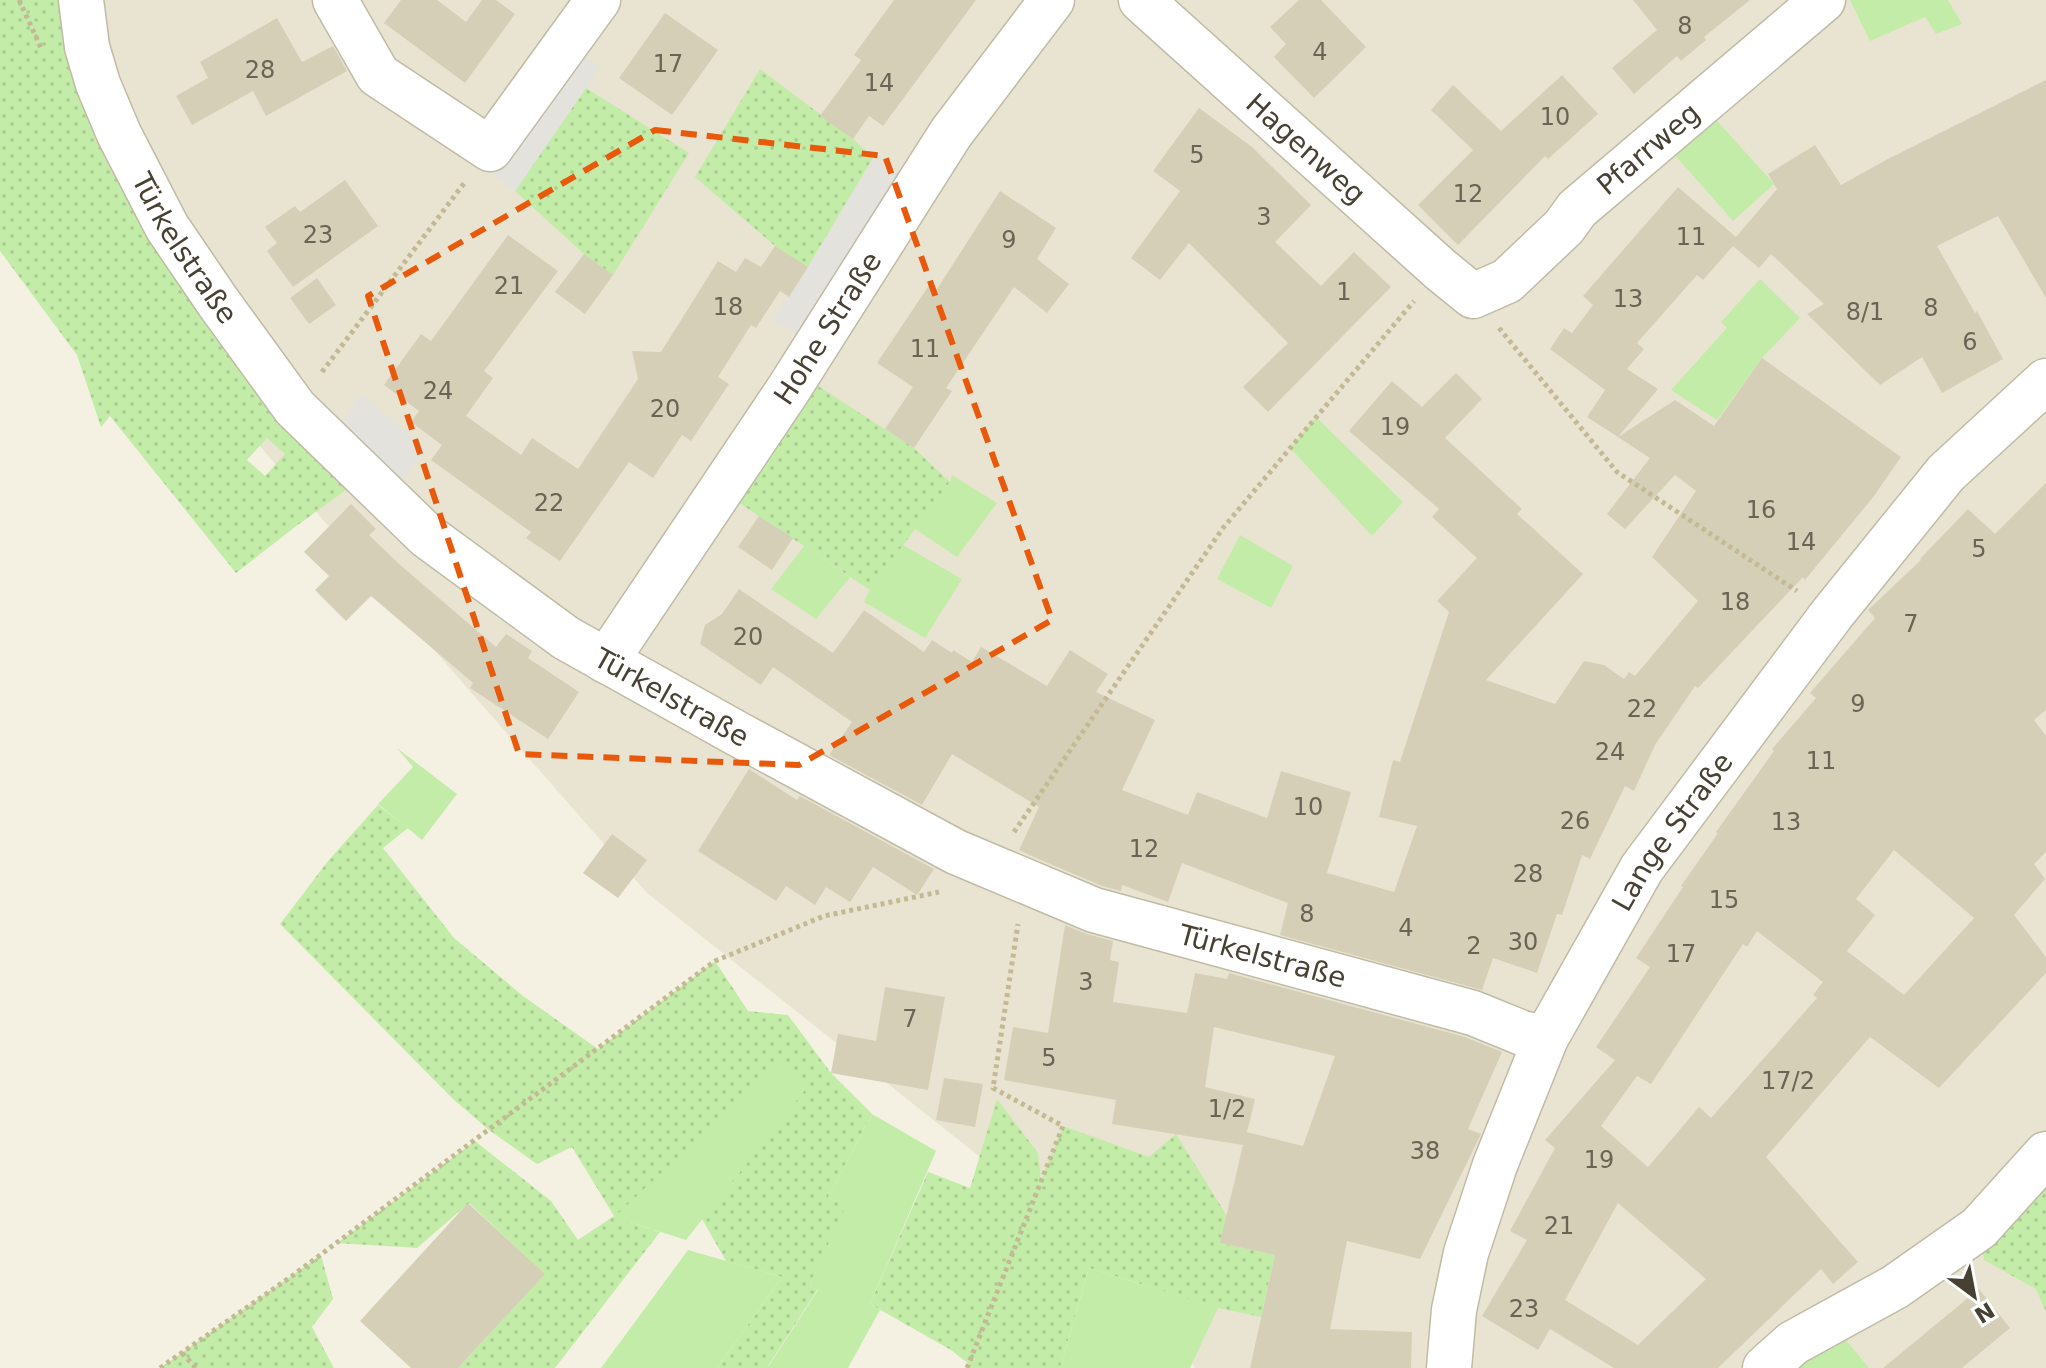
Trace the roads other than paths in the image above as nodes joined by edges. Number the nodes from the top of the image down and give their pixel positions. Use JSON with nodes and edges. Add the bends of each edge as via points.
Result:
{"nodes":[{"id":1,"x":81,"y":0,"type":"edge"},
{"id":2,"x":335,"y":0,"type":"edge"},
{"id":3,"x":598,"y":0,"type":"edge"},
{"id":4,"x":1052,"y":0,"type":"edge"},
{"id":5,"x":1141,"y":0,"type":"edge"},
{"id":6,"x":1823,"y":0,"type":"edge"},
{"id":7,"x":1457,"y":283,"type":"joint"},
{"id":8,"x":2046,"y":381,"type":"edge"},
{"id":9,"x":606,"y":661,"type":"junction"},
{"id":10,"x":1546,"y":1038,"type":"junction"},
{"id":11,"x":2046,"y":1154,"type":"edge"},
{"id":12,"x":1449,"y":1368,"type":"edge"},
{"id":13,"x":1765,"y":1368,"type":"edge"}],
"edges":[{"from":1,"to":9,"type":"street","name":"Türkelstraße","via":[[98,84],[167,227],[295,408],[427,536],[566,638]]},
{"from":2,"to":3,"type":"street","via":[[378,75],[490,149]]},
{"from":4,"to":9,"type":"street","name":"Hohe Straße","via":[[951,133],[788,390]]},
{"from":5,"to":7,"type":"street","name":"Hagenweg"},
{"from":6,"to":7,"type":"street","name":"Pfarrweg","via":[[1577,209],[1507,281]]},
{"from":8,"to":10,"type":"street","name":"Lange Straße","via":[[1946,473],[1832,614],[1642,868]]},
{"from":9,"to":10,"type":"street","name":"Türkelstraße","via":[[956,852],[1094,910],[1473,1013]]},
{"from":10,"to":12,"type":"street","name":"Lange Straße","via":[[1466,1253]]},
{"from":11,"to":13,"type":"street","via":[[1979,1228],[1895,1287],[1793,1343]]}]}
